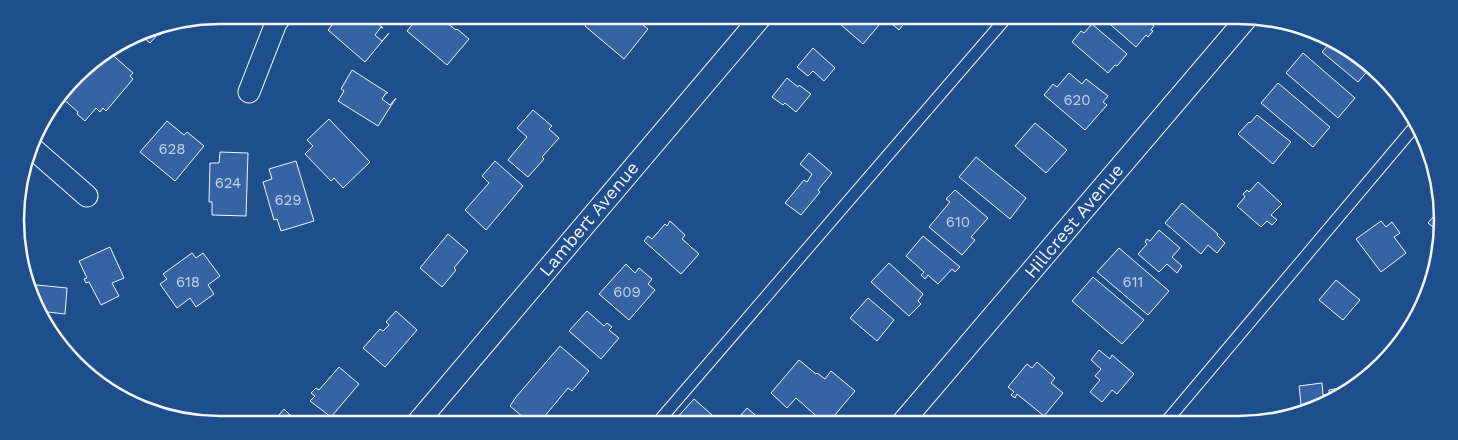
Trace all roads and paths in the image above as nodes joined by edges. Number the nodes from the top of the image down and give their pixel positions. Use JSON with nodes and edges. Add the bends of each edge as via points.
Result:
{"nodes":[{"id":1,"x":275,"y":24,"type":"edge"},
{"id":2,"x":755,"y":24,"type":"edge"},
{"id":3,"x":1001,"y":24,"type":"edge"},
{"id":4,"x":1242,"y":24,"type":"edge"},
{"id":5,"x":249,"y":92,"type":"dead end"},
{"id":6,"x":1412,"y":130,"type":"edge"},
{"id":7,"x":36,"y":152,"type":"edge"},
{"id":8,"x":87,"y":196,"type":"dead end"},
{"id":9,"x":423,"y":416,"type":"edge"},
{"id":10,"x":663,"y":416,"type":"edge"},
{"id":11,"x":907,"y":416,"type":"edge"},
{"id":12,"x":1171,"y":416,"type":"edge"}],
"edges":[{"from":1,"to":5,"type":"street"},
{"from":2,"to":9,"type":"street","name":"Lambert Avenue"},
{"from":3,"to":10,"type":"lane"},
{"from":4,"to":11,"type":"street","name":"Hillcrest Avenue"},
{"from":6,"to":12,"type":"lane"},
{"from":7,"to":8,"type":"street"}]}
